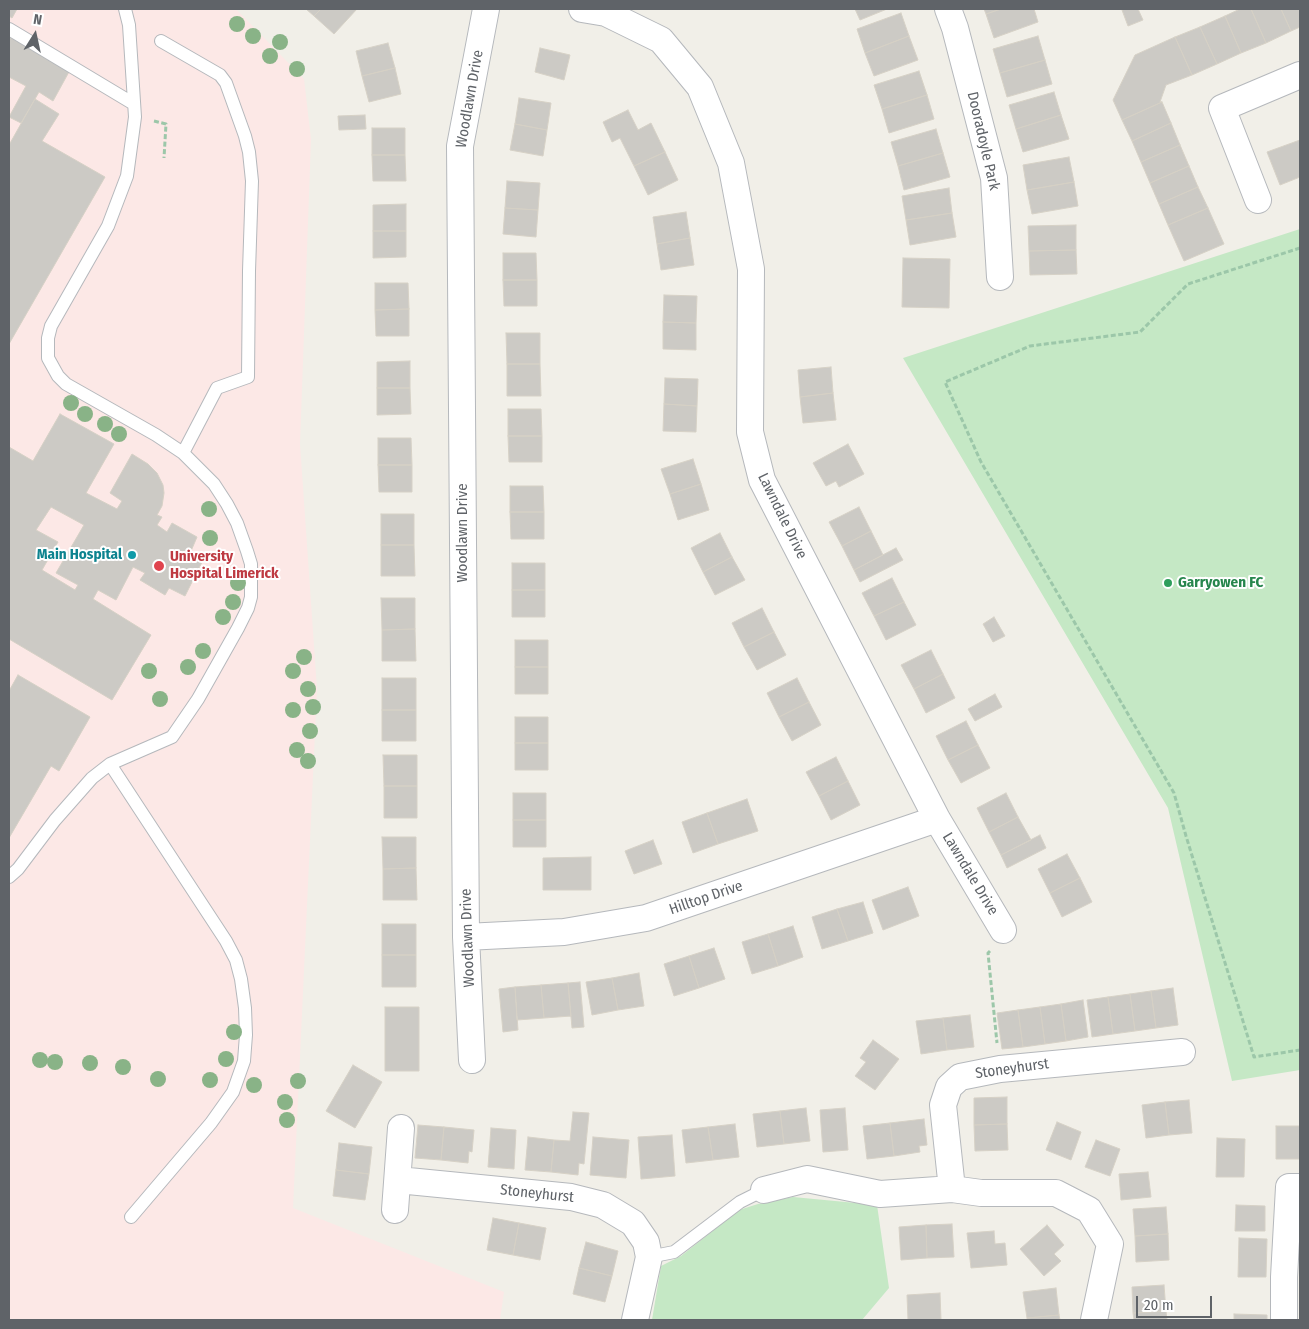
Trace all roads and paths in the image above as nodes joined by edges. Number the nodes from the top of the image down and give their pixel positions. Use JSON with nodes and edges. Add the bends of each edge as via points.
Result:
{"nodes":[{"id":1,"x":125,"y":9,"type":"edge"},
{"id":2,"x":582,"y":9,"type":"edge"},
{"id":3,"x":948,"y":9,"type":"edge"},
{"id":4,"x":482,"y":10,"type":"edge"},
{"id":5,"x":9,"y":29,"type":"edge"},
{"id":6,"x":161,"y":41,"type":"dead end"},
{"id":7,"x":1300,"y":76,"type":"edge"},
{"id":8,"x":135,"y":110,"type":"junction"},
{"id":9,"x":164,"y":158,"type":"dead end"},
{"id":10,"x":1258,"y":200,"type":"dead end"},
{"id":11,"x":1300,"y":248,"type":"edge"},
{"id":12,"x":1000,"y":276,"type":"dead end"},
{"id":13,"x":183,"y":453,"type":"junction"},
{"id":14,"x":110,"y":764,"type":"junction"},
{"id":15,"x":937,"y":819,"type":"junction"},
{"id":16,"x":9,"y":877,"type":"edge"},
{"id":17,"x":1003,"y":930,"type":"joint"},
{"id":18,"x":466,"y":937,"type":"junction"},
{"id":19,"x":1300,"y":1050,"type":"edge"},
{"id":20,"x":1182,"y":1052,"type":"dead end"},
{"id":21,"x":472,"y":1060,"type":"dead end"},
{"id":22,"x":1000,"y":1069,"type":"junction"},
{"id":23,"x":401,"y":1128,"type":"dead end"},
{"id":24,"x":398,"y":1180,"type":"junction"},
{"id":25,"x":1300,"y":1187,"type":"edge"},
{"id":26,"x":952,"y":1189,"type":"junction"},
{"id":27,"x":764,"y":1190,"type":"joint"},
{"id":28,"x":395,"y":1210,"type":"dead end"},
{"id":29,"x":131,"y":1217,"type":"dead end"},
{"id":30,"x":649,"y":1257,"type":"junction"},
{"id":31,"x":635,"y":1320,"type":"edge"},
{"id":32,"x":1094,"y":1320,"type":"edge"},
{"id":33,"x":1284,"y":1320,"type":"edge"}],
"edges":[{"from":1,"to":8,"type":"lane","via":[[129,24]]},
{"from":2,"to":15,"type":"street","name":"Lawndale Drive","via":[[606,13],[661,40],[700,87],[732,162],[751,269],[750,432],[762,480]]},
{"from":3,"to":12,"type":"street","name":"Dooradoyle Park","via":[[994,178]]},
{"from":4,"to":18,"type":"street","name":"Woodlawn Drive","via":[[460,146]]},
{"from":5,"to":8,"type":"lane"},
{"from":6,"to":13,"type":"lane","via":[[220,75],[226,83],[245,136],[252,181],[248,377],[217,388]]},
{"from":7,"to":10,"type":"street","via":[[1222,108]]},
{"from":8,"to":9,"type":"path","via":[[166,124]]},
{"from":8,"to":13,"type":"lane","via":[[127,176],[108,226],[51,326],[48,358],[66,384],[156,434]]},
{"from":11,"to":19,"type":"path","via":[[1188,284],[1140,332],[1030,346],[945,382],[981,462],[1174,793],[1254,1057]]},
{"from":13,"to":14,"type":"lane","via":[[214,484],[237,523],[251,564],[251,597],[238,628],[172,738]]},
{"from":14,"to":16,"type":"lane","via":[[77,794]]},
{"from":14,"to":29,"type":"lane","via":[[226,941],[236,960],[245,1008],[244,1061],[233,1092],[211,1123]]},
{"from":15,"to":17,"type":"street","name":"Lawndale Drive"},
{"from":15,"to":18,"type":"street","name":"Hilltop Drive","via":[[646,918],[564,932]]},
{"from":17,"to":22,"type":"path","via":[[988,953]]},
{"from":18,"to":21,"type":"street","name":"Woodlawn Drive"},
{"from":20,"to":22,"type":"street","name":"Stoneyhurst"},
{"from":22,"to":26,"type":"street","name":"Stoneyhurst","via":[[960,1077],[949,1086],[943,1105]]},
{"from":23,"to":24,"type":"street"},
{"from":24,"to":28,"type":"street"},
{"from":24,"to":30,"type":"street","name":"Stoneyhurst","via":[[571,1197],[603,1205],[633,1223],[646,1242]]},
{"from":25,"to":33,"type":"street","via":[[1289,1187]]},
{"from":26,"to":27,"type":"street","via":[[880,1194],[807,1180]]},
{"from":26,"to":32,"type":"street","via":[[1056,1193],[1089,1210],[1110,1244]]},
{"from":27,"to":30,"type":"lane","via":[[740,1202],[674,1252]]},
{"from":30,"to":31,"type":"street"}]}
